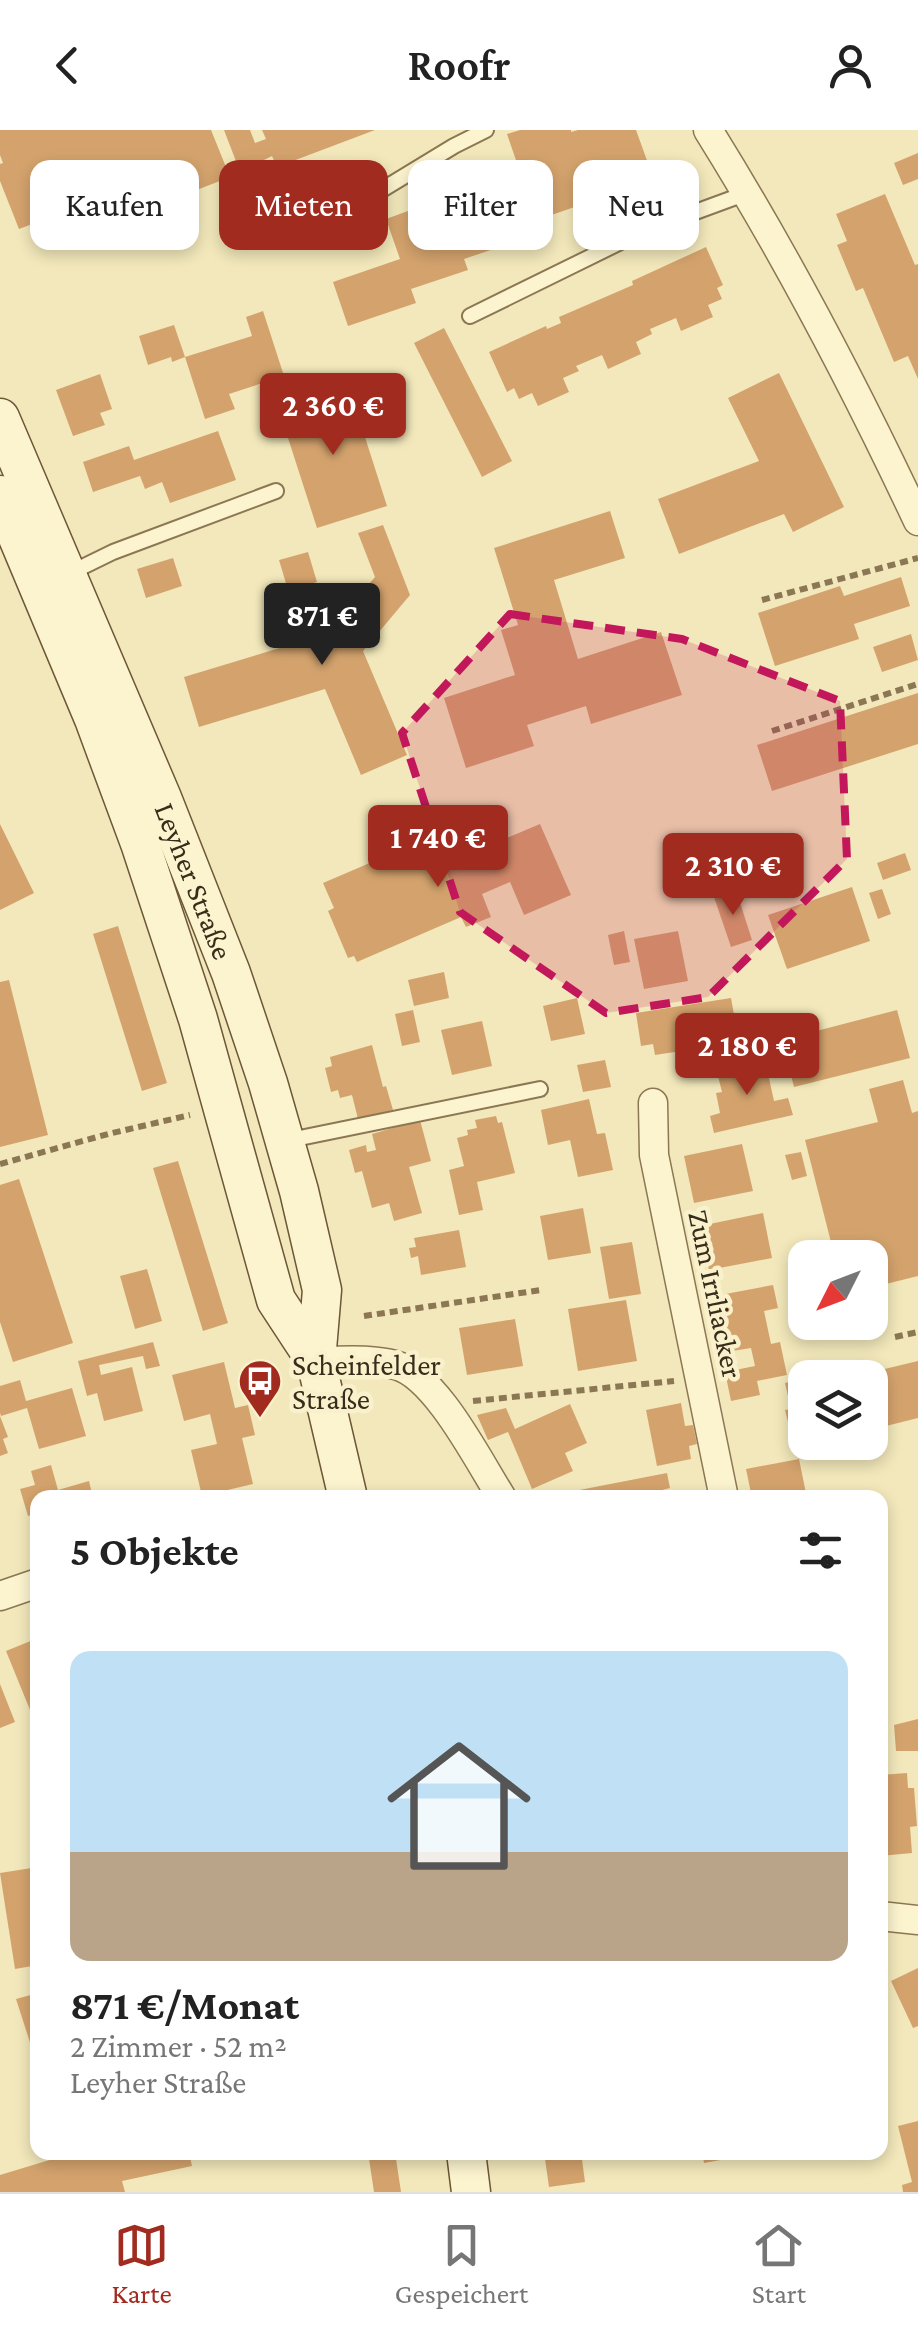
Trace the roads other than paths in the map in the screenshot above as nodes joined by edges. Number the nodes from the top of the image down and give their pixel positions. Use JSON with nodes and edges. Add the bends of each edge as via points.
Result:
{"nodes":[{"id":1,"x":486,"y":130,"type":"edge"},
{"id":2,"x":708,"y":130,"type":"edge"},
{"id":3,"x":388,"y":186,"type":"edge"},
{"id":4,"x":748,"y":193,"type":"junction"},
{"id":5,"x":470,"y":316,"type":"dead end"},
{"id":6,"x":0,"y":418,"type":"edge"},
{"id":7,"x":276,"y":491,"type":"dead end"},
{"id":8,"x":0,"y":495,"type":"edge"},
{"id":9,"x":918,"y":521,"type":"edge"},
{"id":10,"x":67,"y":574,"type":"junction"},
{"id":11,"x":540,"y":1089,"type":"dead end"},
{"id":12,"x":653,"y":1104,"type":"dead end"},
{"id":13,"x":285,"y":1141,"type":"junction"},
{"id":14,"x":316,"y":1362,"type":"junction"},
{"id":15,"x":346,"y":1490,"type":"edge"},
{"id":16,"x":497,"y":1490,"type":"edge"},
{"id":17,"x":722,"y":1490,"type":"edge"},
{"id":18,"x":30,"y":1586,"type":"edge"},
{"id":19,"x":0,"y":1596,"type":"edge"},
{"id":20,"x":888,"y":1917,"type":"edge"},
{"id":21,"x":918,"y":1920,"type":"edge"},
{"id":22,"x":467,"y":2160,"type":"edge"},
{"id":23,"x":472,"y":2192,"type":"edge"}],
"edges":[{"from":1,"to":3,"type":"lane"},
{"from":2,"to":4,"type":"street"},
{"from":4,"to":5,"type":"lane","via":[[642,232]]},
{"from":4,"to":9,"type":"street"},
{"from":6,"to":10,"type":"main road","name":"Leyher Straße"},
{"from":7,"to":10,"type":"lane"},
{"from":8,"to":14,"type":"main road","name":"Leyher Straße","via":[[146,860],[276,1300]]},
{"from":10,"to":13,"type":"main road","name":"Leyher Straße","via":[[209,916]]},
{"from":11,"to":13,"type":"lane"},
{"from":12,"to":17,"type":"street","name":"Zum Irrliacker","via":[[654,1155]]},
{"from":13,"to":14,"type":"main road","name":"Leyher Straße","via":[[322,1290]]},
{"from":14,"to":15,"type":"main road","name":"Leyher Straße"},
{"from":14,"to":16,"type":"street","via":[[374,1361],[414,1372]]},
{"from":18,"to":19,"type":"street"},
{"from":20,"to":21,"type":"street"},
{"from":22,"to":23,"type":"main road"}]}
